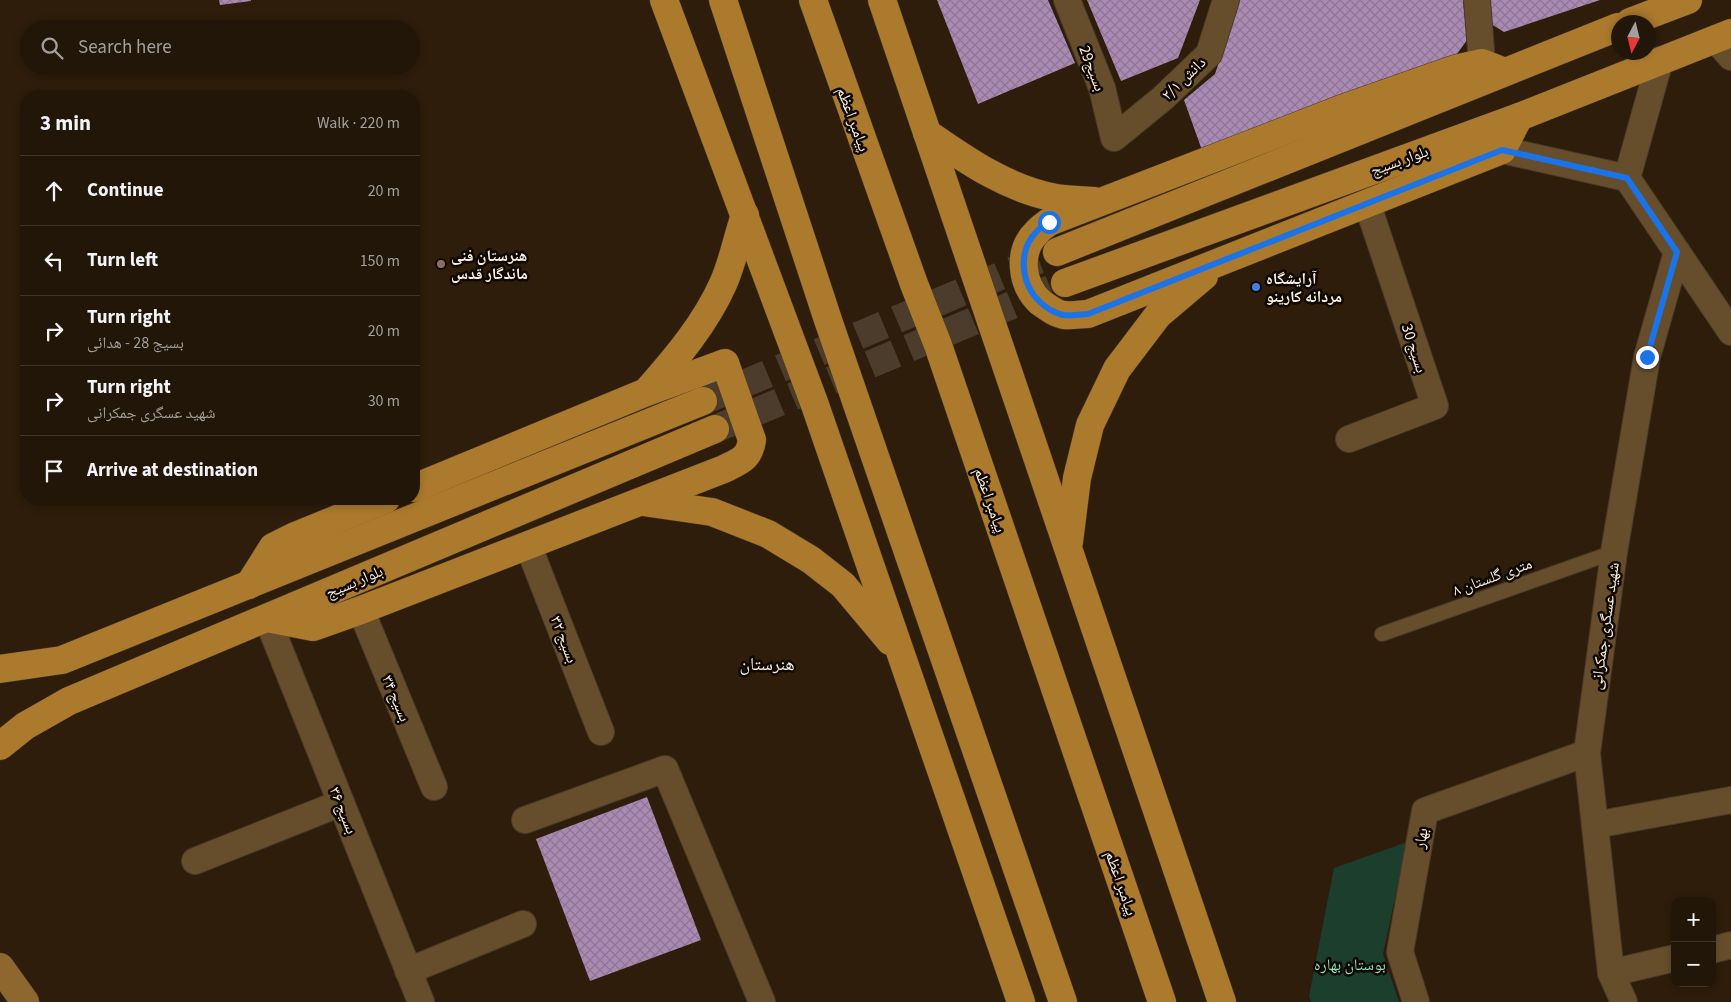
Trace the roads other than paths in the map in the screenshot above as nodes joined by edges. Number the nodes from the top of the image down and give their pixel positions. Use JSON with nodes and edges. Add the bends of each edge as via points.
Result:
{"nodes":[{"id":1,"x":664,"y":0,"type":"edge"},
{"id":2,"x":722,"y":0,"type":"edge"},
{"id":3,"x":813,"y":0,"type":"edge"},
{"id":4,"x":882,"y":0,"type":"edge"},
{"id":5,"x":1067,"y":0,"type":"edge"},
{"id":6,"x":1226,"y":0,"type":"edge"},
{"id":7,"x":1478,"y":0,"type":"edge"},
{"id":8,"x":1688,"y":0,"type":"edge"},
{"id":9,"x":1648,"y":15,"type":"edge"},
{"id":10,"x":1611,"y":29,"type":"edge"},
{"id":11,"x":1726,"y":43,"type":"edge"},
{"id":12,"x":1660,"y":60,"type":"junction"},
{"id":13,"x":1494,"y":67,"type":"junction"},
{"id":14,"x":1518,"y":117,"type":"junction"},
{"id":15,"x":927,"y":132,"type":"junction"},
{"id":16,"x":1114,"y":138,"type":"joint"},
{"id":17,"x":1502,"y":150,"type":"junction"},
{"id":18,"x":1627,"y":178,"type":"junction"},
{"id":19,"x":1100,"y":202,"type":"junction"},
{"id":20,"x":1367,"y":203,"type":"junction"},
{"id":21,"x":745,"y":215,"type":"junction"},
{"id":22,"x":1057,"y":252,"type":"tunnel mouth"},
{"id":23,"x":1677,"y":252,"type":"junction"},
{"id":24,"x":1222,"y":261,"type":"junction"},
{"id":25,"x":1065,"y":283,"type":"tunnel mouth"},
{"id":26,"x":828,"y":320,"type":"junction"},
{"id":27,"x":1731,"y":332,"type":"edge"},
{"id":28,"x":790,"y":336,"type":"junction"},
{"id":29,"x":644,"y":393,"type":"junction"},
{"id":30,"x":703,"y":401,"type":"tunnel mouth"},
{"id":31,"x":715,"y":429,"type":"tunnel mouth"},
{"id":32,"x":1349,"y":439,"type":"dead end"},
{"id":33,"x":420,"y":486,"type":"edge"},
{"id":34,"x":641,"y":501,"type":"junction"},
{"id":35,"x":371,"y":505,"type":"edge"},
{"id":36,"x":528,"y":545,"type":"junction"},
{"id":37,"x":1068,"y":549,"type":"junction"},
{"id":38,"x":1614,"y":552,"type":"junction"},
{"id":39,"x":249,"y":585,"type":"junction"},
{"id":40,"x":361,"y":610,"type":"junction"},
{"id":41,"x":267,"y":618,"type":"junction"},
{"id":42,"x":1382,"y":634,"type":"dead end"},
{"id":43,"x":901,"y":654,"type":"junction"},
{"id":44,"x":0,"y":669,"type":"edge"},
{"id":45,"x":601,"y":732,"type":"dead end"},
{"id":46,"x":0,"y":746,"type":"edge"},
{"id":47,"x":1587,"y":753,"type":"junction"},
{"id":48,"x":434,"y":787,"type":"dead end"},
{"id":49,"x":1731,"y":800,"type":"edge"},
{"id":50,"x":341,"y":803,"type":"junction"},
{"id":51,"x":525,"y":820,"type":"dead end"},
{"id":52,"x":1595,"y":825,"type":"junction"},
{"id":53,"x":195,"y":861,"type":"dead end"},
{"id":54,"x":523,"y":924,"type":"dead end"},
{"id":55,"x":1731,"y":946,"type":"edge"},
{"id":56,"x":1716,"y":949,"type":"edge"},
{"id":57,"x":1671,"y":959,"type":"edge"},
{"id":58,"x":0,"y":967,"type":"edge"},
{"id":59,"x":408,"y":971,"type":"junction"},
{"id":60,"x":1611,"y":973,"type":"junction"},
{"id":61,"x":25,"y":1002,"type":"edge"},
{"id":62,"x":421,"y":1002,"type":"edge"},
{"id":63,"x":762,"y":1002,"type":"edge"},
{"id":64,"x":1020,"y":1002,"type":"edge"},
{"id":65,"x":1063,"y":1002,"type":"edge"},
{"id":66,"x":1162,"y":1002,"type":"edge"},
{"id":67,"x":1222,"y":1002,"type":"edge"},
{"id":68,"x":1416,"y":1002,"type":"edge"},
{"id":69,"x":1624,"y":1002,"type":"edge"}],
"edges":[{"from":1,"to":21,"type":"main road"},
{"from":2,"to":26,"type":"main road"},
{"from":3,"to":66,"type":"main road","name":"پیامبر اعظم","via":[[938,345]]},
{"from":4,"to":15,"type":"main road"},
{"from":5,"to":16,"type":"street","name":"بسیج29","via":[[1102,88]]},
{"from":6,"to":16,"type":"street","name":"دانش ۲/۱","via":[[1209,54]]},
{"from":7,"to":13,"type":"street"},
{"from":8,"to":9,"type":"main road"},
{"from":10,"to":13,"type":"main road"},
{"from":11,"to":12,"type":"main road","name":"بلوار بسیج"},
{"from":12,"to":14,"type":"main road","name":"بلوار بسیج"},
{"from":12,"to":18,"type":"street"},
{"from":13,"to":19,"type":"main road","via":[[1455,69],[1341,109]]},
{"from":13,"to":22,"type":"main road"},
{"from":14,"to":17,"type":"main road"},
{"from":14,"to":25,"type":"main road","name":"بلوار بسیج"},
{"from":15,"to":19,"type":"main road","via":[[960,156],[1016,187],[1056,198]]},
{"from":15,"to":37,"type":"main road"},
{"from":17,"to":18,"type":"street"},
{"from":17,"to":20,"type":"main road"},
{"from":18,"to":23,"type":"street"},
{"from":19,"to":24,"type":"main road","via":[[1049,222],[1036,232],[1027,246],[1023,262],[1025,278],[1033,295],[1047,308],[1063,315],[1088,314]]},
{"from":20,"to":24,"type":"main road"},
{"from":20,"to":32,"type":"street","name":"بسیج 30","via":[[1434,406]]},
{"from":21,"to":28,"type":"main road"},
{"from":21,"to":29,"type":"main road","via":[[735,252],[711,308],[679,354]]},
{"from":23,"to":27,"type":"street"},
{"from":23,"to":38,"type":"street","name":"شهید عسگری جمکرانی","via":[[1647,357]]},
{"from":24,"to":37,"type":"main road","via":[[1158,315],[1117,369],[1090,425],[1077,478]]},
{"from":26,"to":28,"type":"main road"},
{"from":26,"to":65,"type":"main road"},
{"from":28,"to":43,"type":"main road"},
{"from":29,"to":33,"type":"main road"},
{"from":29,"to":34,"type":"main road","via":[[725,363],[752,440],[744,459],[724,470]]},
{"from":30,"to":39,"type":"main road"},
{"from":31,"to":41,"type":"main road","name":"بلوار بسیج"},
{"from":34,"to":36,"type":"main road"},
{"from":34,"to":43,"type":"main road","via":[[712,512],[768,534],[811,560],[843,585]]},
{"from":35,"to":39,"type":"main road","via":[[272,547]]},
{"from":36,"to":40,"type":"main road"},
{"from":36,"to":45,"type":"street","name":"بسیج ۳۲"},
{"from":37,"to":67,"type":"main road"},
{"from":38,"to":42,"type":"lane","name":"۸ متری گلستان"},
{"from":38,"to":47,"type":"street","name":"شهید عسگری جمکرانی"},
{"from":39,"to":44,"type":"main road","via":[[62,660]]},
{"from":40,"to":41,"type":"main road","via":[[313,627]]},
{"from":40,"to":48,"type":"street","name":"بسیج ۳۴"},
{"from":41,"to":46,"type":"main road","name":"بلوار بسیج","via":[[69,701],[25,726]]},
{"from":41,"to":50,"type":"street","name":"بسیج ۳۶"},
{"from":43,"to":64,"type":"main road"},
{"from":47,"to":52,"type":"street","name":"شهید عسگری جمکرانی"},
{"from":47,"to":68,"type":"street","name":"بهار","via":[[1425,811],[1400,952]]},
{"from":49,"to":52,"type":"street"},
{"from":50,"to":53,"type":"street"},
{"from":50,"to":59,"type":"street","name":"بسیج ۳۶"},
{"from":51,"to":63,"type":"street","via":[[665,769]]},
{"from":52,"to":60,"type":"street","name":"شهید عسگری جمکرانی"},
{"from":54,"to":59,"type":"street"},
{"from":55,"to":56,"type":"street"},
{"from":57,"to":60,"type":"street"},
{"from":58,"to":61,"type":"main road"},
{"from":59,"to":62,"type":"street","name":"بسیج ۳۶"},
{"from":60,"to":69,"type":"street","name":"شهید عسگری جمکرانی"}]}
